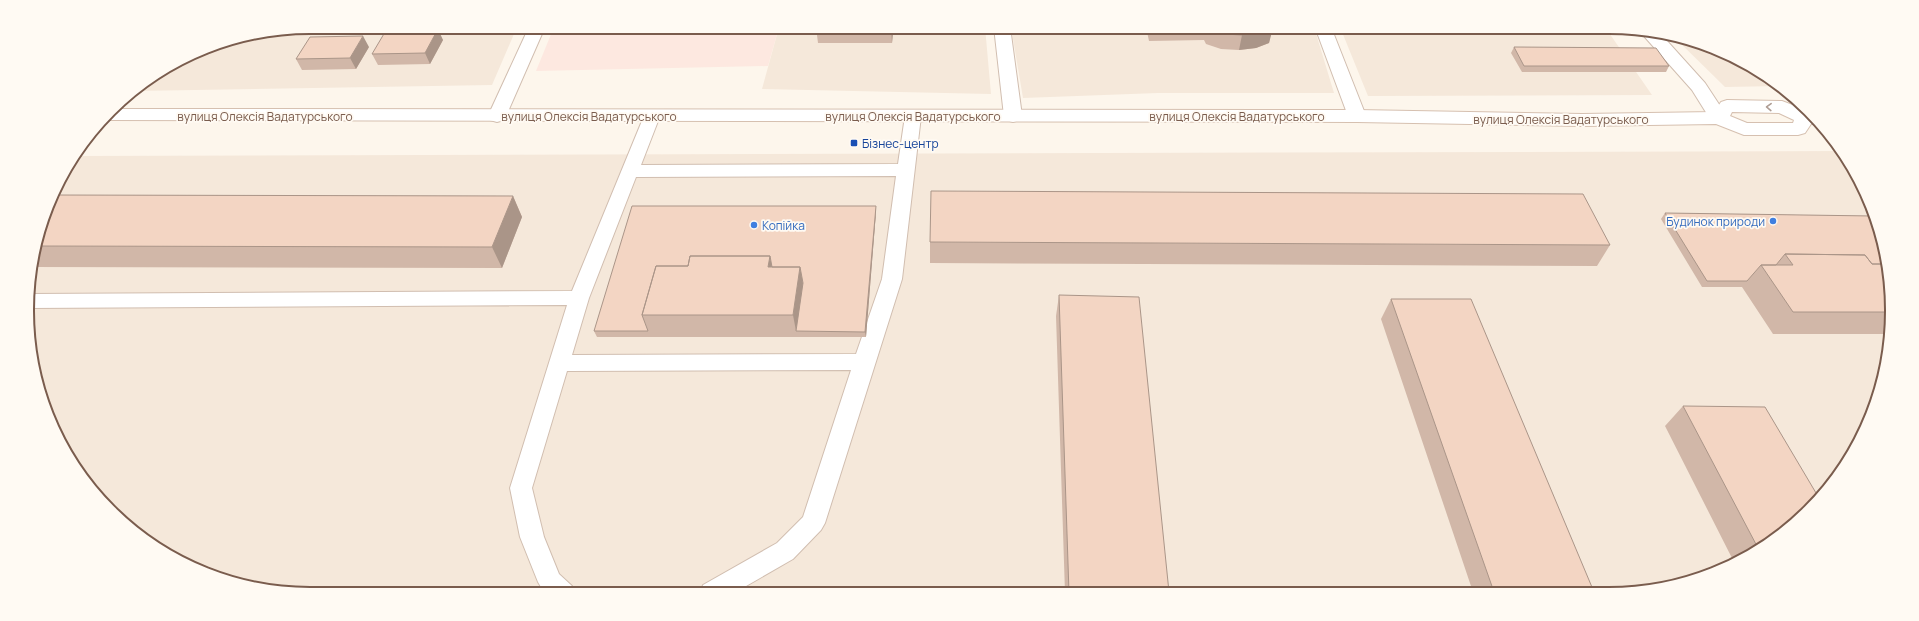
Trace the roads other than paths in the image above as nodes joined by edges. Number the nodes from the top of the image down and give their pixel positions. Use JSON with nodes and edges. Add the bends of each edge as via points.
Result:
{"nodes":[{"id":1,"x":534,"y":34,"type":"edge"},
{"id":2,"x":1003,"y":34,"type":"edge"},
{"id":3,"x":1326,"y":34,"type":"edge"},
{"id":4,"x":1655,"y":38,"type":"edge"},
{"id":5,"x":114,"y":116,"type":"edge"},
{"id":6,"x":497,"y":116,"type":"junction"},
{"id":7,"x":652,"y":116,"type":"junction"},
{"id":8,"x":913,"y":116,"type":"junction"},
{"id":9,"x":1013,"y":116,"type":"junction"},
{"id":10,"x":1357,"y":116,"type":"junction"},
{"id":11,"x":1719,"y":118,"type":"junction"},
{"id":12,"x":1808,"y":120,"type":"edge"},
{"id":13,"x":906,"y":170,"type":"junction"},
{"id":14,"x":631,"y":171,"type":"junction"},
{"id":15,"x":579,"y":298,"type":"junction"},
{"id":16,"x":35,"y":301,"type":"edge"},
{"id":17,"x":864,"y":362,"type":"junction"},
{"id":18,"x":558,"y":363,"type":"junction"},
{"id":19,"x":555,"y":587,"type":"edge"},
{"id":20,"x":722,"y":587,"type":"edge"}],
"edges":[{"from":1,"to":6,"type":"main road"},
{"from":2,"to":9,"type":"main road"},
{"from":3,"to":10,"type":"main road"},
{"from":4,"to":11,"type":"main road","via":[[1699,87]]},
{"from":5,"to":6,"type":"main road","name":"вулиця Олексія Вадатурського"},
{"from":6,"to":7,"type":"main road","name":"вулиця Олексія Вадатурського"},
{"from":7,"to":8,"type":"main road","name":"вулиця Олексія Вадатурського"},
{"from":7,"to":14,"type":"lane"},
{"from":8,"to":9,"type":"main road","name":"вулиця Олексія Вадатурського"},
{"from":8,"to":13,"type":"lane"},
{"from":9,"to":10,"type":"main road","name":"вулиця Олексія Вадатурського"},
{"from":10,"to":11,"type":"main road","name":"вулиця Олексія Вадатурського","via":[[1582,120]]},
{"from":11,"to":12,"type":"main road","name":"вулиця Олексія Вадатурського","via":[[1744,129],[1798,129]]},
{"from":13,"to":14,"type":"lane"},
{"from":13,"to":17,"type":"lane","via":[[892,279]]},
{"from":14,"to":15,"type":"lane"},
{"from":15,"to":16,"type":"lane"},
{"from":15,"to":18,"type":"lane"},
{"from":17,"to":18,"type":"lane"},
{"from":17,"to":20,"type":"lane","via":[[813,523],[785,551]]},
{"from":18,"to":19,"type":"lane","via":[[521,488],[532,537],[550,582]]}]}
